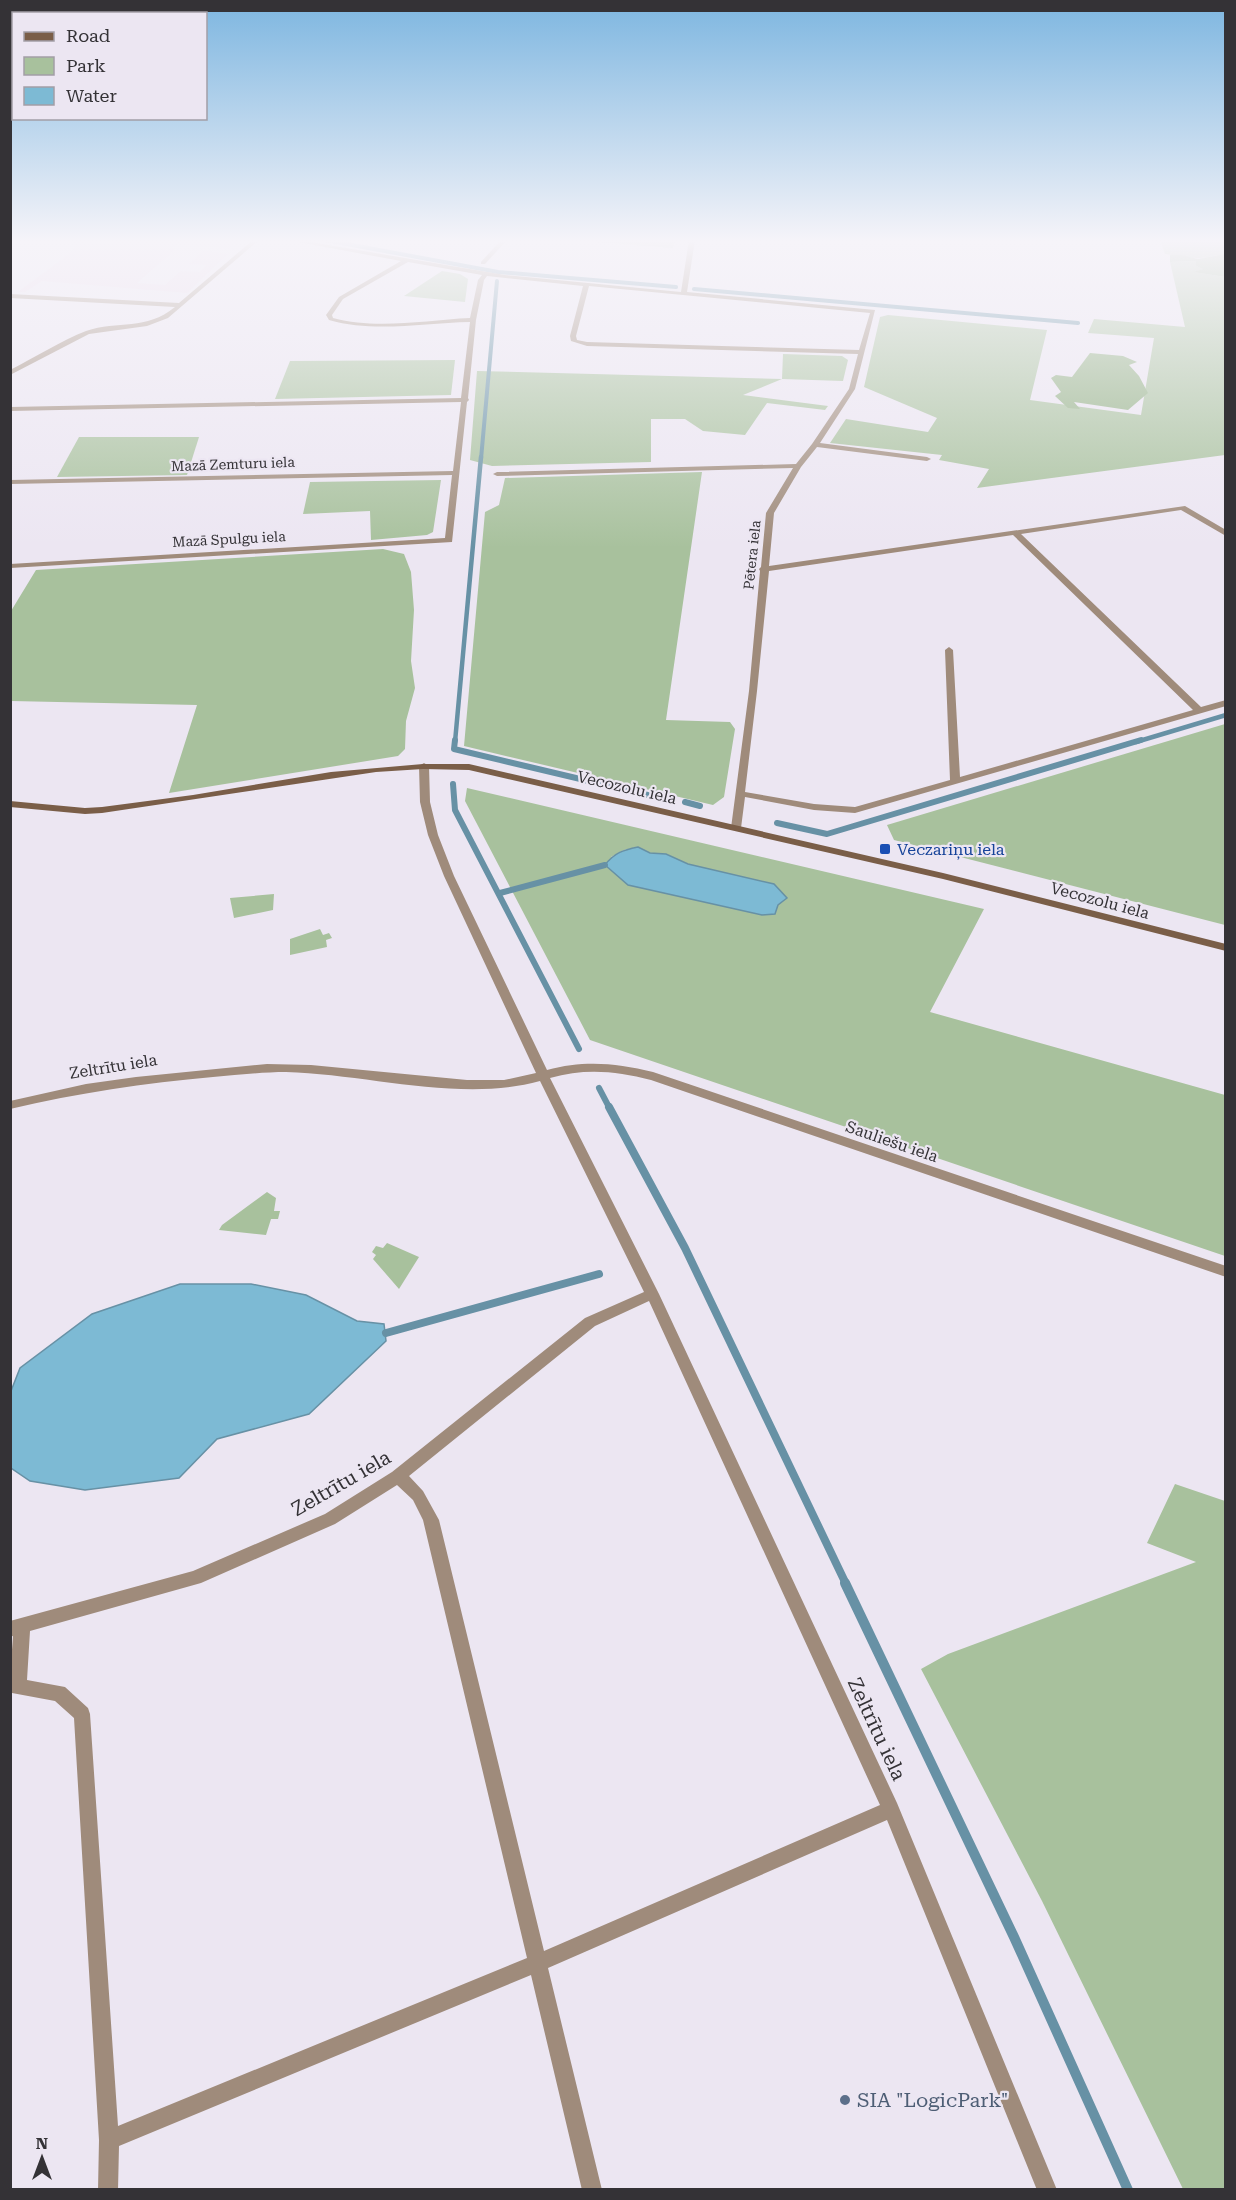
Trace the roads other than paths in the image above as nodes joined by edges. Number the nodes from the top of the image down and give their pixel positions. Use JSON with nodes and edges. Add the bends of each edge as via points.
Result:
{"nodes":[{"id":1,"x":68,"y":343,"type":"edge"},
{"id":2,"x":471,"y":343,"type":"edge"},
{"id":3,"x":584,"y":343,"type":"edge"},
{"id":4,"x":865,"y":343,"type":"edge"},
{"id":5,"x":862,"y":352,"type":"junction"},
{"id":6,"x":10,"y":373,"type":"edge"},
{"id":7,"x":466,"y":400,"type":"junction"},
{"id":8,"x":10,"y":409,"type":"edge"},
{"id":9,"x":815,"y":445,"type":"junction"},
{"id":10,"x":927,"y":459,"type":"dead end"},
{"id":11,"x":798,"y":466,"type":"junction"},
{"id":12,"x":456,"y":473,"type":"junction"},
{"id":13,"x":497,"y":474,"type":"dead end"},
{"id":14,"x":10,"y":482,"type":"edge"},
{"id":15,"x":1016,"y":534,"type":"junction"},
{"id":16,"x":1226,"y":534,"type":"edge"},
{"id":17,"x":10,"y":566,"type":"edge"},
{"id":18,"x":763,"y":568,"type":"junction"},
{"id":19,"x":949,"y":651,"type":"dead end"},
{"id":20,"x":1226,"y":703,"type":"edge"},
{"id":21,"x":1199,"y":711,"type":"junction"},
{"id":22,"x":424,"y":766,"type":"junction"},
{"id":23,"x":955,"y":781,"type":"junction"},
{"id":24,"x":742,"y":794,"type":"junction"},
{"id":25,"x":10,"y":804,"type":"edge"},
{"id":26,"x":736,"y":828,"type":"junction"},
{"id":27,"x":1226,"y":948,"type":"edge"},
{"id":28,"x":544,"y":1077,"type":"junction"},
{"id":29,"x":10,"y":1105,"type":"edge"},
{"id":30,"x":1226,"y":1272,"type":"edge"},
{"id":31,"x":652,"y":1294,"type":"junction"},
{"id":32,"x":398,"y":1477,"type":"junction"},
{"id":33,"x":16,"y":1628,"type":"edge"},
{"id":34,"x":14,"y":1689,"type":"edge"},
{"id":35,"x":891,"y":1809,"type":"junction"},
{"id":36,"x":536,"y":1964,"type":"junction"},
{"id":37,"x":109,"y":2140,"type":"junction"},
{"id":38,"x":108,"y":2190,"type":"edge"},
{"id":39,"x":592,"y":2190,"type":"edge"},
{"id":40,"x":1047,"y":2190,"type":"edge"}],
"edges":[{"from":1,"to":6,"type":"street"},
{"from":2,"to":7,"type":"street"},
{"from":3,"to":5,"type":"street"},
{"from":4,"to":5,"type":"street","name":"Pētera iela"},
{"from":5,"to":9,"type":"street","name":"Pētera iela","via":[[852,389]]},
{"from":7,"to":8,"type":"street"},
{"from":7,"to":12,"type":"street"},
{"from":9,"to":10,"type":"street"},
{"from":9,"to":11,"type":"street","name":"Pētera iela"},
{"from":11,"to":13,"type":"street"},
{"from":11,"to":18,"type":"street","name":"Pētera iela","via":[[770,513]]},
{"from":12,"to":14,"type":"street","name":"Mazā Zemturu iela"},
{"from":12,"to":17,"type":"street","name":"Mazā Spulgu iela","via":[[449,540]]},
{"from":15,"to":16,"type":"street","via":[[1182,508]]},
{"from":15,"to":18,"type":"street"},
{"from":15,"to":21,"type":"street"},
{"from":18,"to":24,"type":"street","name":"Pētera iela"},
{"from":19,"to":23,"type":"street"},
{"from":20,"to":21,"type":"street"},
{"from":21,"to":23,"type":"street"},
{"from":22,"to":25,"type":"street","name":"Vecozolu iela","via":[[348,773],[119,808],[85,811]]},
{"from":22,"to":26,"type":"street","name":"Vecozolu iela","via":[[469,767]]},
{"from":22,"to":28,"type":"street","name":"Zeltrītu iela","via":[[425,802],[433,835]]},
{"from":23,"to":24,"type":"street","via":[[855,810]]},
{"from":24,"to":26,"type":"street","name":"Pētera iela"},
{"from":26,"to":27,"type":"street","name":"Vecozolu iela"},
{"from":28,"to":29,"type":"street","name":"Zeltrītu iela","via":[[492,1085],[284,1068],[244,1070],[116,1082]]},
{"from":28,"to":30,"type":"street","name":"Sauliešu iela","via":[[567,1069],[600,1066],[653,1076]]},
{"from":28,"to":31,"type":"street","name":"Zeltrītu iela"},
{"from":31,"to":32,"type":"street","name":"Zeltrītu iela","via":[[590,1322]]},
{"from":31,"to":35,"type":"street","name":"Zeltrītu iela"},
{"from":32,"to":33,"type":"street","name":"Zeltrītu iela","via":[[330,1519],[195,1578]]},
{"from":32,"to":36,"type":"street","via":[[421,1497],[431,1520]]},
{"from":33,"to":34,"type":"street"},
{"from":34,"to":37,"type":"street","via":[[59,1693],[82,1714]]},
{"from":35,"to":36,"type":"street"},
{"from":35,"to":40,"type":"street","name":"Zeltrītu iela"},
{"from":36,"to":37,"type":"street"},
{"from":36,"to":39,"type":"street"},
{"from":37,"to":38,"type":"street"}]}
